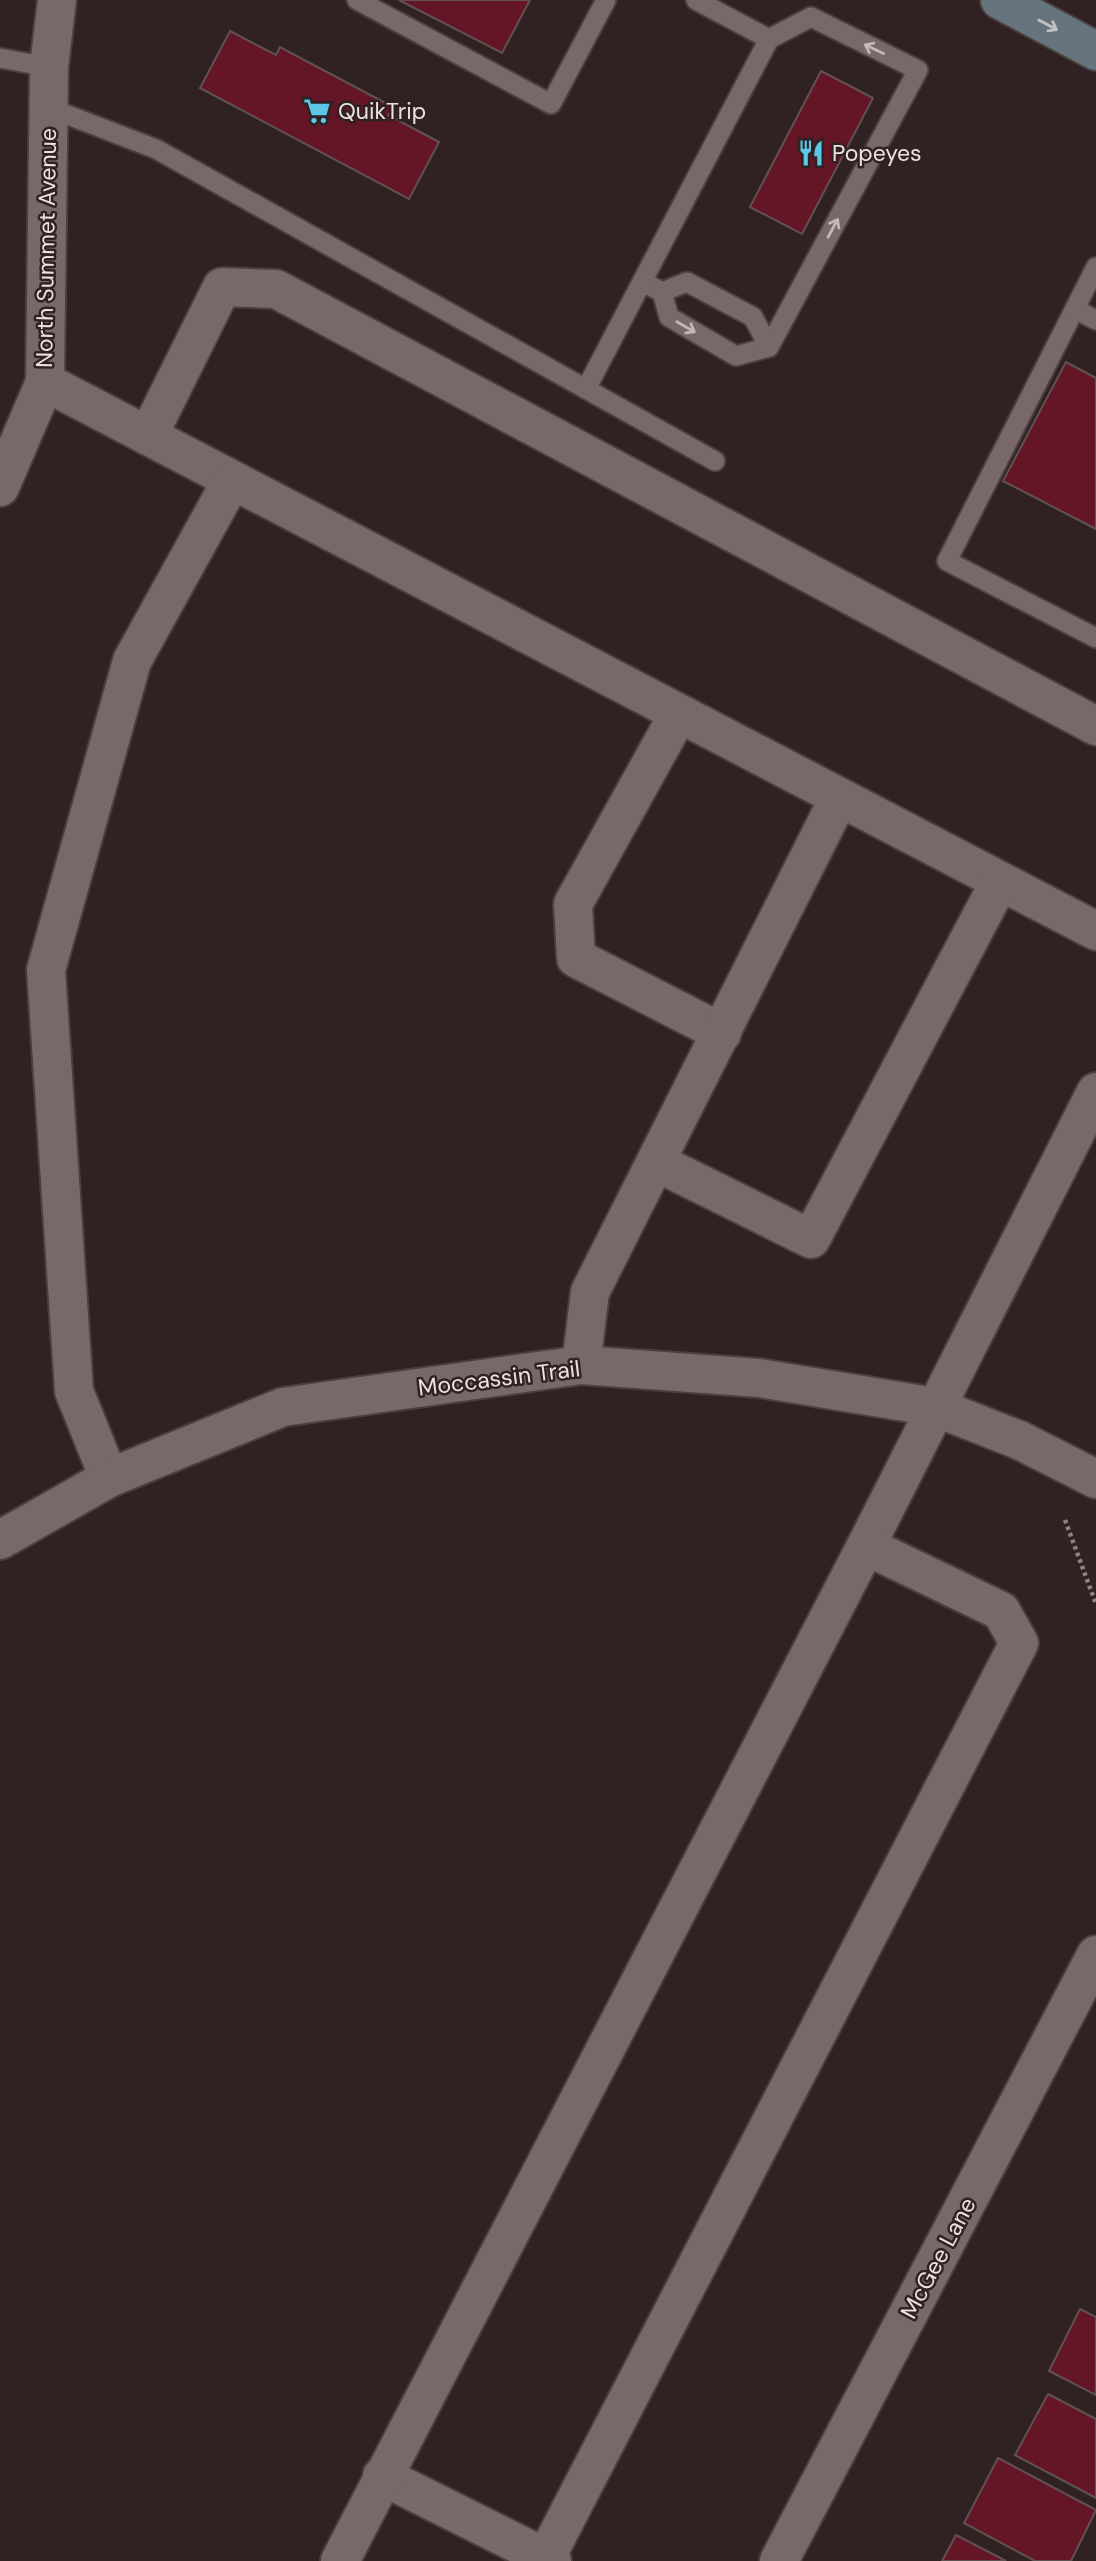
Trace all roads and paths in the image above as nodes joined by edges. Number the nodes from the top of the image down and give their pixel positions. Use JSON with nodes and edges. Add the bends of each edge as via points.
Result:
{"nodes":[{"id":1,"x":57,"y":0,"type":"edge"},
{"id":2,"x":357,"y":0,"type":"edge"},
{"id":3,"x":606,"y":0,"type":"edge"},
{"id":4,"x":696,"y":0,"type":"edge"},
{"id":5,"x":1000,"y":0,"type":"edge"},
{"id":6,"x":769,"y":39,"type":"junction"},
{"id":7,"x":1096,"y":51,"type":"edge"},
{"id":8,"x":0,"y":58,"type":"edge"},
{"id":9,"x":49,"y":67,"type":"junction"},
{"id":10,"x":47,"y":107,"type":"junction"},
{"id":11,"x":1096,"y":267,"type":"edge"},
{"id":12,"x":643,"y":282,"type":"junction"},
{"id":13,"x":662,"y":292,"type":"junction"},
{"id":14,"x":1075,"y":309,"type":"junction"},
{"id":15,"x":1096,"y":320,"type":"edge"},
{"id":16,"x":769,"y":347,"type":"junction"},
{"id":17,"x":45,"y":382,"type":"junction"},
{"id":18,"x":586,"y":388,"type":"junction"},
{"id":19,"x":148,"y":436,"type":"junction"},
{"id":20,"x":715,"y":461,"type":"dead end"},
{"id":21,"x":232,"y":480,"type":"junction"},
{"id":22,"x":0,"y":486,"type":"edge"},
{"id":23,"x":1096,"y":638,"type":"edge"},
{"id":24,"x":678,"y":715,"type":"junction"},
{"id":25,"x":1096,"y":726,"type":"edge"},
{"id":26,"x":839,"y":798,"type":"junction"},
{"id":27,"x":1000,"y":881,"type":"junction"},
{"id":28,"x":1096,"y":931,"type":"edge"},
{"id":29,"x":722,"y":1033,"type":"junction"},
{"id":30,"x":1096,"y":1092,"type":"edge"},
{"id":31,"x":658,"y":1163,"type":"junction"},
{"id":32,"x":581,"y":1365,"type":"junction"},
{"id":33,"x":935,"y":1407,"type":"junction"},
{"id":34,"x":109,"y":1478,"type":"junction"},
{"id":35,"x":1096,"y":1479,"type":"edge"},
{"id":36,"x":1065,"y":1520,"type":"dead end"},
{"id":37,"x":0,"y":1540,"type":"edge"},
{"id":38,"x":866,"y":1546,"type":"junction"},
{"id":39,"x":1096,"y":1604,"type":"edge"},
{"id":40,"x":1096,"y":1955,"type":"edge"},
{"id":41,"x":382,"y":2476,"type":"junction"},
{"id":42,"x":547,"y":2560,"type":"edge"},
{"id":43,"x":340,"y":2561,"type":"edge"},
{"id":44,"x":779,"y":2561,"type":"edge"}],
"edges":[{"from":1,"to":9,"type":"street","name":"North Summet Avenue"},
{"from":2,"to":3,"type":"lane","via":[[551,104]]},
{"from":4,"to":6,"type":"lane"},
{"from":5,"to":7,"type":"main road","one_way":true},
{"from":6,"to":12,"type":"lane"},
{"from":16,"to":6,"type":"lane","one_way":true,"via":[[918,70],[811,17]]},
{"from":8,"to":9,"type":"lane"},
{"from":9,"to":10,"type":"street","name":"North Summet Avenue"},
{"from":10,"to":17,"type":"street","name":"North Summet Avenue"},
{"from":10,"to":18,"type":"lane","via":[[156,149]]},
{"from":11,"to":14,"type":"lane"},
{"from":12,"to":13,"type":"lane"},
{"from":12,"to":18,"type":"lane"},
{"from":13,"to":16,"type":"lane","via":[[687,282],[752,317]]},
{"from":13,"to":16,"type":"lane","one_way":true,"via":[[669,317],[736,356]]},
{"from":14,"to":15,"type":"lane"},
{"from":14,"to":23,"type":"lane","via":[[947,561]]},
{"from":17,"to":19,"type":"street"},
{"from":17,"to":22,"type":"street","name":"North Summet Avenue"},
{"from":18,"to":20,"type":"lane"},
{"from":19,"to":21,"type":"street"},
{"from":19,"to":25,"type":"street","via":[[222,287],[276,289]]},
{"from":21,"to":24,"type":"street"},
{"from":21,"to":34,"type":"street","via":[[132,661],[46,970],[74,1391]]},
{"from":24,"to":26,"type":"street"},
{"from":24,"to":29,"type":"street","via":[[573,904],[576,958]]},
{"from":26,"to":27,"type":"street"},
{"from":26,"to":29,"type":"street"},
{"from":27,"to":28,"type":"street"},
{"from":27,"to":31,"type":"street","via":[[811,1239]]},
{"from":29,"to":31,"type":"street"},
{"from":30,"to":33,"type":"street"},
{"from":31,"to":32,"type":"street","via":[[590,1292]]},
{"from":32,"to":33,"type":"street","name":"Moccassin Trail","via":[[759,1378]]},
{"from":32,"to":34,"type":"street","name":"Moccassin Trail","via":[[283,1407]]},
{"from":33,"to":35,"type":"street","name":"Moccassin Trail","via":[[1020,1440]]},
{"from":33,"to":38,"type":"street"},
{"from":34,"to":37,"type":"street","name":"Moccassin Trail"},
{"from":36,"to":39,"type":"path"},
{"from":38,"to":41,"type":"street"},
{"from":38,"to":42,"type":"street","via":[[1001,1611],[1019,1643]]},
{"from":40,"to":44,"type":"street","name":"McGee Lane"},
{"from":41,"to":42,"type":"street"},
{"from":41,"to":43,"type":"street"}]}
